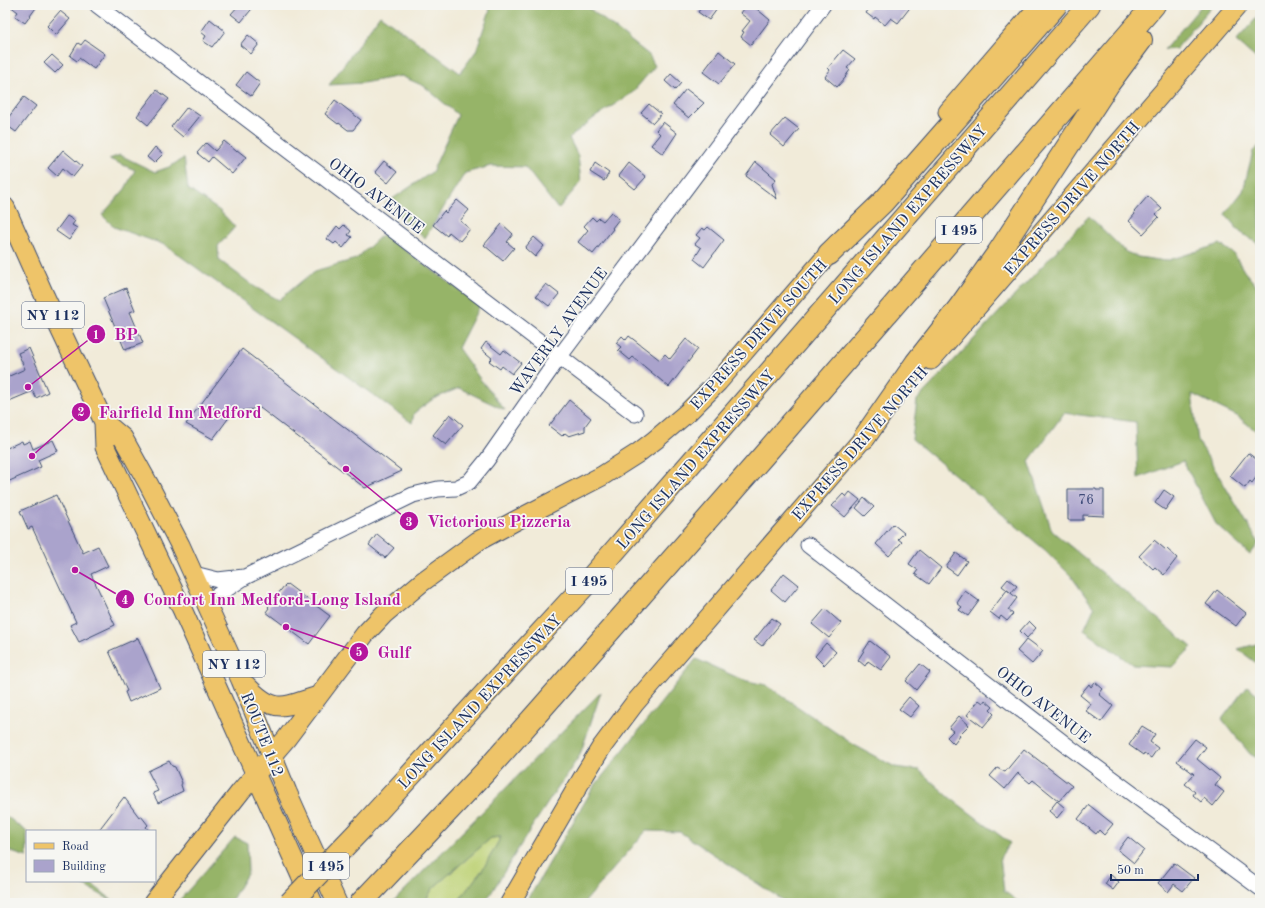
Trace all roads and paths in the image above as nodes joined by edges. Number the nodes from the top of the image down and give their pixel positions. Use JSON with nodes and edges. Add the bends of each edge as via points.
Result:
{"nodes":[{"id":1,"x":97,"y":5,"type":"edge"},
{"id":2,"x":823,"y":5,"type":"edge"},
{"id":3,"x":1040,"y":5,"type":"edge"},
{"id":4,"x":1056,"y":5,"type":"edge"},
{"id":5,"x":1089,"y":5,"type":"edge"},
{"id":6,"x":1154,"y":5,"type":"edge"},
{"id":7,"x":1168,"y":5,"type":"edge"},
{"id":8,"x":1238,"y":5,"type":"edge"},
{"id":9,"x":5,"y":207,"type":"edge"},
{"id":10,"x":829,"y":254,"type":"junction"},
{"id":11,"x":560,"y":356,"type":"junction"},
{"id":12,"x":635,"y":414,"type":"dead end"},
{"id":13,"x":104,"y":422,"type":"junction"},
{"id":14,"x":864,"y":438,"type":"junction"},
{"id":15,"x":152,"y":543,"type":"junction"},
{"id":16,"x":808,"y":545,"type":"dead end"},
{"id":17,"x":194,"y":574,"type":"junction"},
{"id":18,"x":245,"y":577,"type":"junction"},
{"id":19,"x":205,"y":601,"type":"junction"},
{"id":20,"x":241,"y":680,"type":"junction"},
{"id":21,"x":318,"y":696,"type":"junction"},
{"id":22,"x":272,"y":755,"type":"junction"},
{"id":23,"x":256,"y":774,"type":"junction"},
{"id":24,"x":1260,"y":888,"type":"edge"},
{"id":25,"x":153,"y":903,"type":"edge"},
{"id":26,"x":290,"y":903,"type":"edge"},
{"id":27,"x":313,"y":903,"type":"edge"},
{"id":28,"x":337,"y":903,"type":"edge"},
{"id":29,"x":361,"y":903,"type":"edge"},
{"id":30,"x":510,"y":903,"type":"edge"}],
"edges":[{"from":1,"to":11,"type":"street","name":"OHIO AVENUE"},
{"from":2,"to":11,"type":"street","name":"WAVERLY AVENUE"},
{"from":3,"to":10,"type":"main road","name":"EXPRESS DRIVE SOUTH","via":[[875,196]]},
{"from":4,"to":10,"type":"highway","via":[[883,202]]},
{"from":5,"to":26,"type":"highway","name":"LONG ISLAND EXPRESSWAY","number":"I 495","bridge":true,"via":[[586,585]]},
{"from":6,"to":29,"type":"highway","number":"I 495","via":[[541,709]]},
{"from":7,"to":14,"type":"highway","via":[[1109,83],[998,253]]},
{"from":8,"to":14,"type":"main road","name":"EXPRESS DRIVE NORTH"},
{"from":9,"to":13,"type":"main road","name":"ROUTE 112","number":"NY 112"},
{"from":10,"to":21,"type":"main road","name":"EXPRESS DRIVE SOUTH","via":[[718,382],[672,426],[620,465],[478,541],[441,567],[384,614],[365,634]]},
{"from":11,"to":12,"type":"street","name":"OHIO AVENUE"},
{"from":11,"to":18,"type":"street","name":"WAVERLY AVENUE","via":[[469,482],[456,488],[413,495]]},
{"from":13,"to":15,"type":"main road","name":"ROUTE 112","number":"NY 112","via":[[105,447]]},
{"from":13,"to":17,"type":"main road","name":"ROUTE 112","number":"NY 112","via":[[123,438]]},
{"from":14,"to":30,"type":"main road","name":"EXPRESS DRIVE NORTH","via":[[617,726],[584,774]]},
{"from":15,"to":19,"type":"main road","via":[[184,588],[194,597]]},
{"from":15,"to":23,"type":"main road","name":"ROUTE 112","number":"NY 112"},
{"from":16,"to":24,"type":"street","name":"OHIO AVENUE","via":[[1069,747]]},
{"from":17,"to":18,"type":"street","name":"WAVERLY AVENUE","via":[[218,580]]},
{"from":17,"to":19,"type":"main road","name":"ROUTE 112","number":"NY 112"},
{"from":18,"to":19,"type":"street","name":"WAVERLY AVENUE"},
{"from":19,"to":20,"type":"main road","name":"ROUTE 112","number":"NY 112"},
{"from":20,"to":21,"type":"main road","via":[[259,698],[275,706]]},
{"from":20,"to":22,"type":"main road","name":"ROUTE 112","number":"NY 112"},
{"from":21,"to":22,"type":"main road","name":"EXPRESS DRIVE SOUTH"},
{"from":22,"to":23,"type":"main road","name":"EXPRESS DRIVE SOUTH"},
{"from":22,"to":28,"type":"main road","name":"ROUTE 112","number":"NY 112"},
{"from":23,"to":25,"type":"main road","name":"EXPRESS DRIVE SOUTH"},
{"from":23,"to":27,"type":"main road","name":"ROUTE 112","number":"NY 112"}]}
